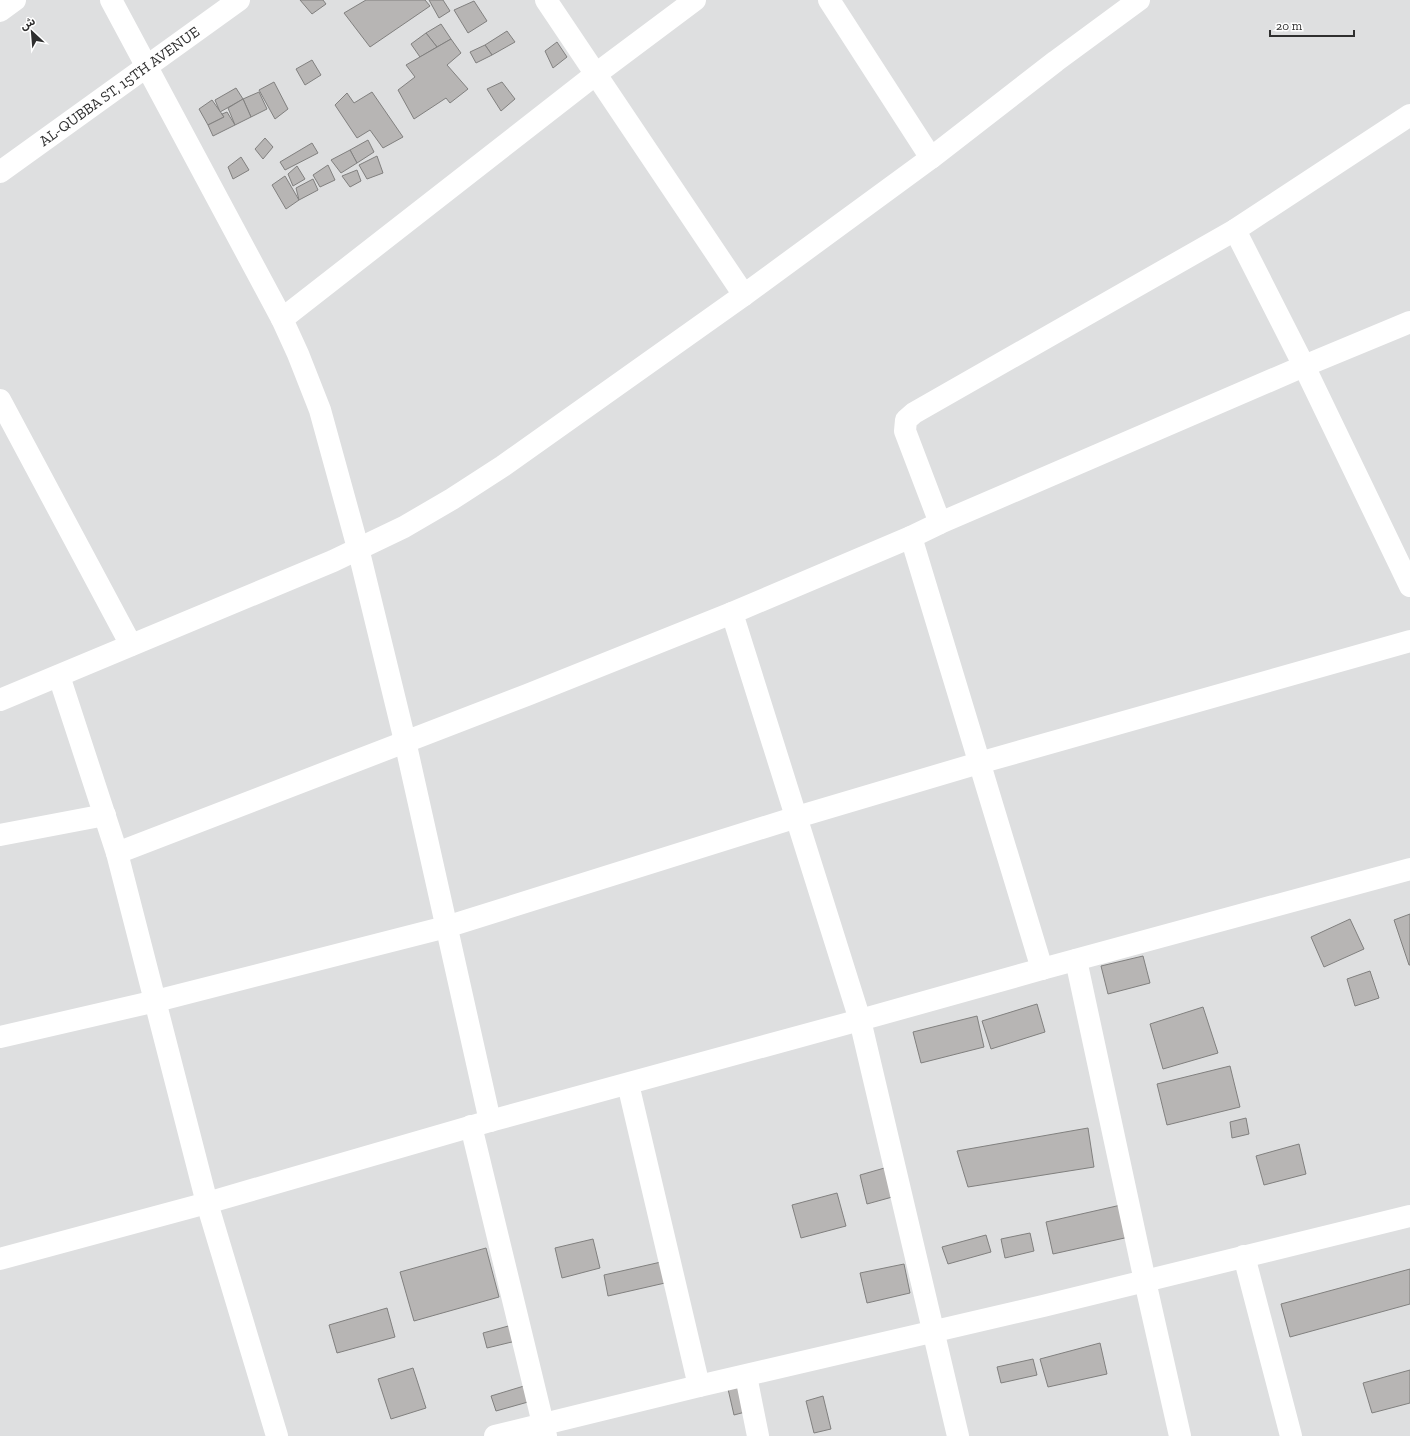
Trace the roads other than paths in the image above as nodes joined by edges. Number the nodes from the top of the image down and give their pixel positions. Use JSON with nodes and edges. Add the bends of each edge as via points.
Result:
{"nodes":[{"id":1,"x":15,"y":0,"type":"edge"},
{"id":2,"x":111,"y":0,"type":"edge"},
{"id":3,"x":239,"y":0,"type":"edge"},
{"id":4,"x":546,"y":0,"type":"edge"},
{"id":5,"x":695,"y":0,"type":"edge"},
{"id":6,"x":829,"y":0,"type":"edge"},
{"id":7,"x":1139,"y":0,"type":"edge"},
{"id":8,"x":0,"y":11,"type":"edge"},
{"id":9,"x":148,"y":66,"type":"junction"},
{"id":10,"x":596,"y":74,"type":"junction"},
{"id":11,"x":1410,"y":115,"type":"edge"},
{"id":12,"x":931,"y":158,"type":"junction"},
{"id":13,"x":0,"y":172,"type":"edge"},
{"id":14,"x":1235,"y":230,"type":"junction"},
{"id":15,"x":744,"y":295,"type":"junction"},
{"id":16,"x":282,"y":319,"type":"junction"},
{"id":17,"x":1410,"y":322,"type":"edge"},
{"id":18,"x":1304,"y":366,"type":"junction"},
{"id":19,"x":0,"y":400,"type":"edge"},
{"id":20,"x":940,"y":523,"type":"junction"},
{"id":21,"x":911,"y":537,"type":"junction"},
{"id":22,"x":358,"y":548,"type":"junction"},
{"id":23,"x":1410,"y":586,"type":"edge"},
{"id":24,"x":732,"y":613,"type":"junction"},
{"id":25,"x":1410,"y":641,"type":"edge"},
{"id":26,"x":131,"y":645,"type":"junction"},
{"id":27,"x":59,"y":676,"type":"junction"},
{"id":28,"x":0,"y":700,"type":"edge"},
{"id":29,"x":405,"y":741,"type":"junction"},
{"id":30,"x":980,"y":763,"type":"junction"},
{"id":31,"x":104,"y":815,"type":"junction"},
{"id":32,"x":797,"y":817,"type":"junction"},
{"id":33,"x":0,"y":835,"type":"edge"},
{"id":34,"x":117,"y":853,"type":"junction"},
{"id":35,"x":1410,"y":869,"type":"edge"},
{"id":36,"x":446,"y":926,"type":"junction"},
{"id":37,"x":1076,"y":960,"type":"junction"},
{"id":38,"x":1042,"y":969,"type":"junction"},
{"id":39,"x":156,"y":1001,"type":"junction"},
{"id":40,"x":860,"y":1020,"type":"junction"},
{"id":41,"x":0,"y":1037,"type":"edge"},
{"id":42,"x":628,"y":1084,"type":"junction"},
{"id":43,"x":480,"y":1124,"type":"junction"},
{"id":44,"x":207,"y":1203,"type":"junction"},
{"id":45,"x":1410,"y":1216,"type":"edge"},
{"id":46,"x":1244,"y":1256,"type":"junction"},
{"id":47,"x":0,"y":1259,"type":"edge"},
{"id":48,"x":1145,"y":1280,"type":"junction"},
{"id":49,"x":934,"y":1332,"type":"junction"},
{"id":50,"x":746,"y":1376,"type":"junction"},
{"id":51,"x":699,"y":1386,"type":"junction"},
{"id":52,"x":544,"y":1430,"type":"edge"},
{"id":53,"x":277,"y":1436,"type":"edge"},
{"id":54,"x":494,"y":1436,"type":"edge"},
{"id":55,"x":758,"y":1436,"type":"edge"},
{"id":56,"x":958,"y":1436,"type":"edge"},
{"id":57,"x":1180,"y":1436,"type":"edge"},
{"id":58,"x":1291,"y":1436,"type":"edge"}],
"edges":[{"from":1,"to":8,"type":"street"},
{"from":2,"to":9,"type":"street"},
{"from":3,"to":9,"type":"street","name":"AL-QUBBA ST, 15TH AVENUE"},
{"from":4,"to":10,"type":"street"},
{"from":5,"to":10,"type":"street"},
{"from":6,"to":12,"type":"street"},
{"from":7,"to":12,"type":"street"},
{"from":9,"to":13,"type":"street","name":"AL-QUBBA ST, 15TH AVENUE"},
{"from":9,"to":16,"type":"street"},
{"from":10,"to":15,"type":"street"},
{"from":10,"to":16,"type":"street"},
{"from":11,"to":14,"type":"street"},
{"from":12,"to":15,"type":"street"},
{"from":14,"to":18,"type":"street"},
{"from":14,"to":20,"type":"street","via":[[914,413],[906,420],[905,431]]},
{"from":15,"to":22,"type":"street","via":[[452,500],[404,527]]},
{"from":16,"to":22,"type":"street","via":[[320,410]]},
{"from":17,"to":18,"type":"street"},
{"from":18,"to":20,"type":"street"},
{"from":18,"to":23,"type":"street"},
{"from":19,"to":26,"type":"street"},
{"from":20,"to":21,"type":"street"},
{"from":21,"to":24,"type":"street"},
{"from":21,"to":30,"type":"street"},
{"from":22,"to":26,"type":"street","via":[[333,561]]},
{"from":22,"to":29,"type":"street"},
{"from":24,"to":29,"type":"street"},
{"from":24,"to":32,"type":"street"},
{"from":25,"to":30,"type":"street"},
{"from":26,"to":27,"type":"street"},
{"from":27,"to":28,"type":"street"},
{"from":27,"to":31,"type":"street"},
{"from":29,"to":34,"type":"street"},
{"from":29,"to":36,"type":"street"},
{"from":30,"to":32,"type":"street"},
{"from":30,"to":38,"type":"street"},
{"from":31,"to":33,"type":"street"},
{"from":31,"to":34,"type":"street"},
{"from":32,"to":36,"type":"street"},
{"from":32,"to":40,"type":"street"},
{"from":34,"to":39,"type":"street"},
{"from":35,"to":37,"type":"street"},
{"from":36,"to":39,"type":"street"},
{"from":36,"to":43,"type":"street"},
{"from":37,"to":38,"type":"street"},
{"from":37,"to":48,"type":"street"},
{"from":38,"to":40,"type":"street"},
{"from":39,"to":41,"type":"street"},
{"from":39,"to":44,"type":"street"},
{"from":40,"to":42,"type":"street"},
{"from":40,"to":49,"type":"street"},
{"from":42,"to":43,"type":"street"},
{"from":42,"to":51,"type":"street"},
{"from":43,"to":44,"type":"street"},
{"from":43,"to":52,"type":"street"},
{"from":44,"to":47,"type":"street"},
{"from":44,"to":53,"type":"street"},
{"from":45,"to":46,"type":"street"},
{"from":46,"to":48,"type":"street"},
{"from":46,"to":58,"type":"street"},
{"from":48,"to":49,"type":"street"},
{"from":48,"to":57,"type":"street"},
{"from":49,"to":50,"type":"street"},
{"from":49,"to":56,"type":"street"},
{"from":50,"to":51,"type":"street"},
{"from":50,"to":55,"type":"street"},
{"from":51,"to":52,"type":"street"},
{"from":52,"to":54,"type":"street"}]}
